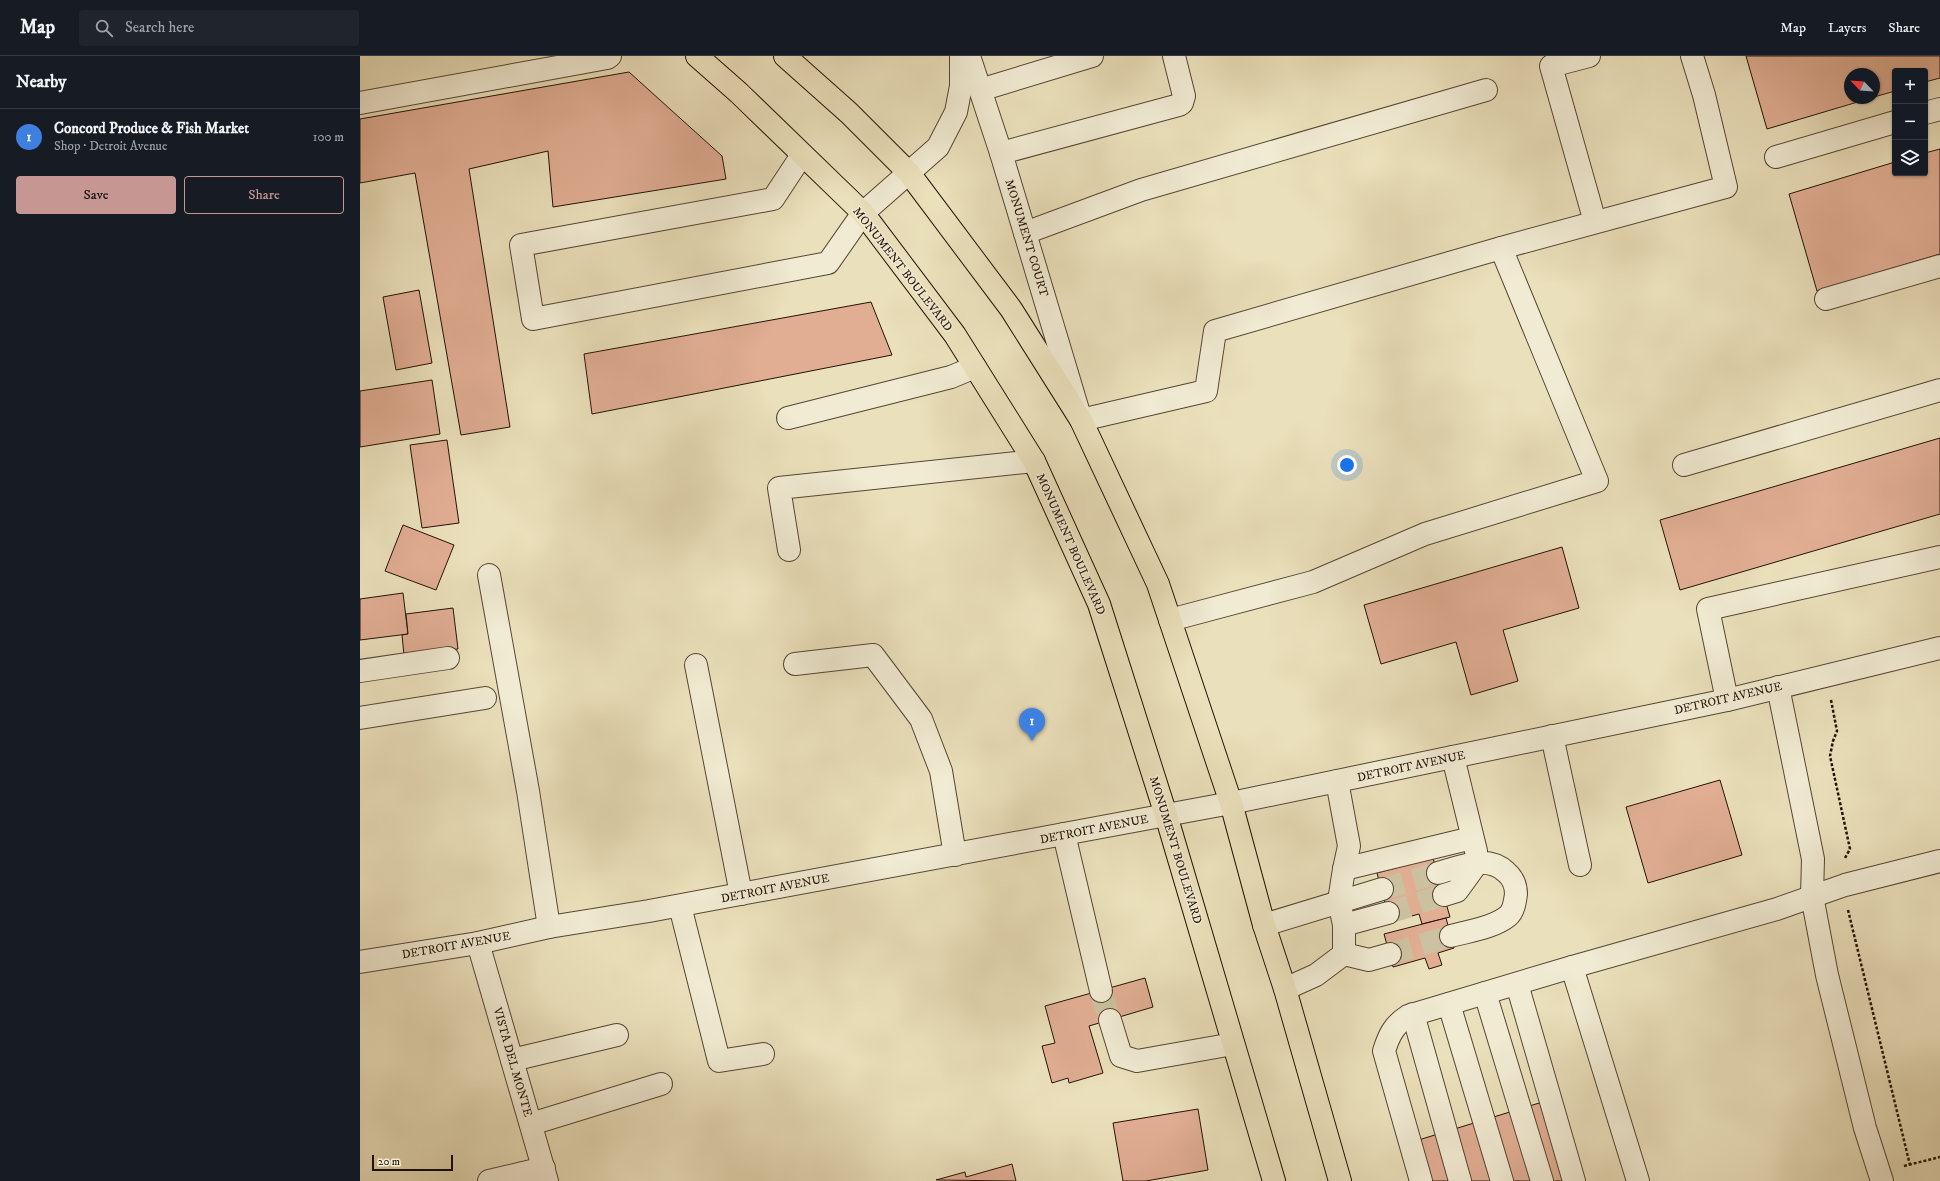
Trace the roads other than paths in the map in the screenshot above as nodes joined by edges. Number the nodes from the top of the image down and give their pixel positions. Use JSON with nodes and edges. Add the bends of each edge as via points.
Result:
{"nodes":[{"id":1,"x":610,"y":56,"type":"edge"},
{"id":2,"x":697,"y":56,"type":"edge"},
{"id":3,"x":785,"y":56,"type":"edge"},
{"id":4,"x":961,"y":56,"type":"edge"},
{"id":5,"x":969,"y":56,"type":"edge"},
{"id":6,"x":1092,"y":56,"type":"edge"},
{"id":7,"x":1174,"y":56,"type":"edge"},
{"id":8,"x":1589,"y":56,"type":"edge"},
{"id":9,"x":1692,"y":56,"type":"edge"},
{"id":10,"x":980,"y":90,"type":"junction"},
{"id":11,"x":1486,"y":90,"type":"dead end"},
{"id":12,"x":360,"y":103,"type":"edge"},
{"id":13,"x":1940,"y":109,"type":"edge"},
{"id":14,"x":1928,"y":112,"type":"edge"},
{"id":15,"x":1892,"y":123,"type":"edge"},
{"id":16,"x":1001,"y":153,"type":"junction"},
{"id":17,"x":802,"y":155,"type":"junction"},
{"id":18,"x":1776,"y":157,"type":"dead end"},
{"id":19,"x":909,"y":173,"type":"junction"},
{"id":20,"x":863,"y":213,"type":"junction"},
{"id":21,"x":1595,"y":222,"type":"junction"},
{"id":22,"x":1025,"y":232,"type":"junction"},
{"id":23,"x":1502,"y":248,"type":"junction"},
{"id":24,"x":1940,"y":266,"type":"edge"},
{"id":25,"x":1826,"y":299,"type":"dead end"},
{"id":26,"x":975,"y":367,"type":"junction"},
{"id":27,"x":1940,"y":390,"type":"edge"},
{"id":28,"x":788,"y":418,"type":"dead end"},
{"id":29,"x":1081,"y":420,"type":"junction"},
{"id":30,"x":1034,"y":461,"type":"junction"},
{"id":31,"x":1684,"y":465,"type":"dead end"},
{"id":32,"x":789,"y":550,"type":"dead end"},
{"id":33,"x":1940,"y":558,"type":"edge"},
{"id":34,"x":489,"y":575,"type":"dead end"},
{"id":35,"x":1170,"y":620,"type":"junction"},
{"id":36,"x":1940,"y":648,"type":"edge"},
{"id":37,"x":448,"y":658,"type":"dead end"},
{"id":38,"x":795,"y":664,"type":"dead end"},
{"id":39,"x":696,"y":665,"type":"dead end"},
{"id":40,"x":360,"y":671,"type":"edge"},
{"id":41,"x":1778,"y":687,"type":"junction"},
{"id":42,"x":485,"y":698,"type":"dead end"},
{"id":43,"x":1727,"y":700,"type":"junction"},
{"id":44,"x":360,"y":718,"type":"edge"},
{"id":45,"x":1552,"y":736,"type":"junction"},
{"id":46,"x":1453,"y":757,"type":"junction"},
{"id":47,"x":1337,"y":781,"type":"junction"},
{"id":48,"x":1231,"y":803,"type":"junction"},
{"id":49,"x":1166,"y":815,"type":"junction"},
{"id":50,"x":1064,"y":834,"type":"junction"},
{"id":51,"x":1472,"y":838,"type":"junction"},
{"id":52,"x":955,"y":855,"type":"junction"},
{"id":53,"x":1940,"y":861,"type":"edge"},
{"id":54,"x":1478,"y":862,"type":"junction"},
{"id":55,"x":1580,"y":865,"type":"dead end"},
{"id":56,"x":1344,"y":869,"type":"junction"},
{"id":57,"x":1438,"y":873,"type":"tunnel mouth"},
{"id":58,"x":1382,"y":889,"type":"tunnel mouth"},
{"id":59,"x":741,"y":894,"type":"junction"},
{"id":60,"x":1444,"y":895,"type":"tunnel mouth"},
{"id":61,"x":1812,"y":896,"type":"junction"},
{"id":62,"x":1339,"y":901,"type":"junction"},
{"id":63,"x":680,"y":906,"type":"junction"},
{"id":64,"x":1388,"y":913,"type":"tunnel mouth"},
{"id":65,"x":1264,"y":925,"type":"junction"},
{"id":66,"x":1344,"y":926,"type":"junction"},
{"id":67,"x":549,"y":927,"type":"junction"},
{"id":68,"x":1451,"y":936,"type":"tunnel mouth"},
{"id":69,"x":478,"y":943,"type":"junction"},
{"id":70,"x":1344,"y":954,"type":"junction"},
{"id":71,"x":1390,"y":954,"type":"tunnel mouth"},
{"id":72,"x":360,"y":962,"type":"edge"},
{"id":73,"x":1572,"y":967,"type":"junction"},
{"id":74,"x":1517,"y":984,"type":"junction"},
{"id":75,"x":1285,"y":989,"type":"junction"},
{"id":76,"x":1101,"y":991,"type":"tunnel mouth"},
{"id":77,"x":1486,"y":992,"type":"junction"},
{"id":78,"x":1449,"y":1004,"type":"junction"},
{"id":79,"x":1413,"y":1014,"type":"junction"},
{"id":80,"x":1110,"y":1020,"type":"tunnel mouth"},
{"id":81,"x":618,"y":1035,"type":"dead end"},
{"id":82,"x":1233,"y":1044,"type":"junction"},
{"id":83,"x":763,"y":1054,"type":"dead end"},
{"id":84,"x":512,"y":1060,"type":"junction"},
{"id":85,"x":661,"y":1084,"type":"dead end"},
{"id":86,"x":531,"y":1124,"type":"junction"},
{"id":87,"x":546,"y":1174,"type":"edge"},
{"id":88,"x":489,"y":1181,"type":"edge"},
{"id":89,"x":1274,"y":1181,"type":"edge"},
{"id":90,"x":1340,"y":1181,"type":"edge"},
{"id":91,"x":1421,"y":1181,"type":"edge"},
{"id":92,"x":1460,"y":1181,"type":"edge"},
{"id":93,"x":1502,"y":1181,"type":"edge"},
{"id":94,"x":1542,"y":1181,"type":"edge"},
{"id":95,"x":1574,"y":1181,"type":"edge"},
{"id":96,"x":1638,"y":1181,"type":"edge"},
{"id":97,"x":1882,"y":1181,"type":"edge"}],
"edges":[{"from":1,"to":12,"type":"street"},
{"from":2,"to":17,"type":"main road","name":"MONUMENT BOULEVARD"},
{"from":3,"to":19,"type":"main road","via":[[849,113]]},
{"from":4,"to":19,"type":"street","via":[[961,86],[956,112],[938,147]]},
{"from":5,"to":10,"type":"street","name":"MONUMENT COURT"},
{"from":6,"to":10,"type":"street"},
{"from":7,"to":16,"type":"street","via":[[1184,96],[1179,105]]},
{"from":8,"to":21,"type":"street","via":[[1551,66]]},
{"from":9,"to":21,"type":"street","via":[[1726,187]]},
{"from":10,"to":16,"type":"street","name":"MONUMENT COURT"},
{"from":11,"to":22,"type":"street","via":[[1141,190]]},
{"from":13,"to":14,"type":"street"},
{"from":15,"to":18,"type":"street"},
{"from":16,"to":22,"type":"street","name":"MONUMENT COURT"},
{"from":17,"to":20,"type":"main road","name":"MONUMENT BOULEVARD"},
{"from":17,"to":20,"type":"street","via":[[773,199],[521,245],[533,319],[828,262]]},
{"from":19,"to":20,"type":"street"},
{"from":19,"to":29,"type":"main road","via":[[1011,309]]},
{"from":20,"to":26,"type":"main road","name":"MONUMENT BOULEVARD","via":[[955,335]]},
{"from":21,"to":23,"type":"street"},
{"from":22,"to":29,"type":"street","name":"MONUMENT COURT"},
{"from":23,"to":29,"type":"street","via":[[1215,331],[1206,391]]},
{"from":23,"to":35,"type":"street","via":[[1597,481],[1425,534],[1313,582]]},
{"from":24,"to":25,"type":"street"},
{"from":26,"to":28,"type":"street","via":[[951,377]]},
{"from":26,"to":30,"type":"main road","name":"MONUMENT BOULEVARD"},
{"from":27,"to":31,"type":"street"},
{"from":29,"to":35,"type":"main road","via":[[1158,584]]},
{"from":30,"to":32,"type":"street","via":[[778,488]]},
{"from":30,"to":49,"type":"main road","name":"MONUMENT BOULEVARD","via":[[1099,604]]},
{"from":33,"to":43,"type":"street","via":[[1708,609]]},
{"from":34,"to":67,"type":"street","via":[[528,791]]},
{"from":35,"to":48,"type":"main road"},
{"from":36,"to":41,"type":"street","name":"DETROIT AVENUE"},
{"from":37,"to":40,"type":"street"},
{"from":38,"to":52,"type":"street","via":[[873,655],[921,719],[941,770]]},
{"from":39,"to":59,"type":"street"},
{"from":41,"to":43,"type":"street","name":"DETROIT AVENUE"},
{"from":41,"to":61,"type":"street","via":[[1813,859]]},
{"from":42,"to":44,"type":"street"},
{"from":43,"to":45,"type":"street","name":"DETROIT AVENUE"},
{"from":45,"to":46,"type":"street","name":"DETROIT AVENUE"},
{"from":45,"to":55,"type":"street"},
{"from":46,"to":47,"type":"street","name":"DETROIT AVENUE"},
{"from":46,"to":51,"type":"street"},
{"from":47,"to":48,"type":"street","name":"DETROIT AVENUE"},
{"from":47,"to":56,"type":"street","via":[[1349,846]]},
{"from":48,"to":49,"type":"street","name":"DETROIT AVENUE"},
{"from":48,"to":65,"type":"main road"},
{"from":49,"to":50,"type":"street","name":"DETROIT AVENUE"},
{"from":49,"to":82,"type":"main road","name":"MONUMENT BOULEVARD"},
{"from":50,"to":52,"type":"street","name":"DETROIT AVENUE"},
{"from":50,"to":76,"type":"street"},
{"from":51,"to":54,"type":"street"},
{"from":51,"to":56,"type":"street"},
{"from":52,"to":59,"type":"street","name":"DETROIT AVENUE"},
{"from":53,"to":61,"type":"street"},
{"from":54,"to":57,"type":"street"},
{"from":54,"to":60,"type":"street","via":[[1457,891]]},
{"from":54,"to":68,"type":"street","via":[[1499,865],[1513,879],[1515,902],[1510,915],[1498,923]]},
{"from":56,"to":62,"type":"street"},
{"from":58,"to":62,"type":"street"},
{"from":59,"to":63,"type":"street","name":"DETROIT AVENUE"},
{"from":61,"to":73,"type":"street","via":[[1777,909]]},
{"from":61,"to":97,"type":"street","via":[[1846,1055],[1864,1128]]},
{"from":62,"to":65,"type":"street"},
{"from":62,"to":66,"type":"street"},
{"from":63,"to":67,"type":"street","name":"DETROIT AVENUE"},
{"from":63,"to":83,"type":"street","via":[[720,1061]]},
{"from":64,"to":66,"type":"street"},
{"from":65,"to":75,"type":"main road"},
{"from":66,"to":70,"type":"street"},
{"from":67,"to":69,"type":"street","name":"DETROIT AVENUE"},
{"from":69,"to":72,"type":"street","name":"DETROIT AVENUE"},
{"from":69,"to":84,"type":"street","name":"VISTA DEL MONTE"},
{"from":70,"to":71,"type":"street","via":[[1369,960]]},
{"from":70,"to":75,"type":"street","via":[[1316,975]]},
{"from":73,"to":74,"type":"street"},
{"from":73,"to":96,"type":"street"},
{"from":74,"to":77,"type":"street"},
{"from":74,"to":95,"type":"street"},
{"from":75,"to":90,"type":"main road"},
{"from":77,"to":78,"type":"street"},
{"from":77,"to":94,"type":"street"},
{"from":78,"to":79,"type":"street"},
{"from":78,"to":93,"type":"street"},
{"from":79,"to":91,"type":"street","via":[[1398,1022],[1389,1034],[1384,1051]]},
{"from":79,"to":92,"type":"street"},
{"from":80,"to":82,"type":"street","via":[[1121,1056],[1137,1061]]},
{"from":81,"to":84,"type":"street"},
{"from":82,"to":89,"type":"main road","name":"MONUMENT BOULEVARD"},
{"from":84,"to":86,"type":"street","name":"VISTA DEL MONTE"},
{"from":85,"to":86,"type":"street"},
{"from":86,"to":87,"type":"street","name":"VISTA DEL MONTE"},
{"from":87,"to":88,"type":"street"}]}
